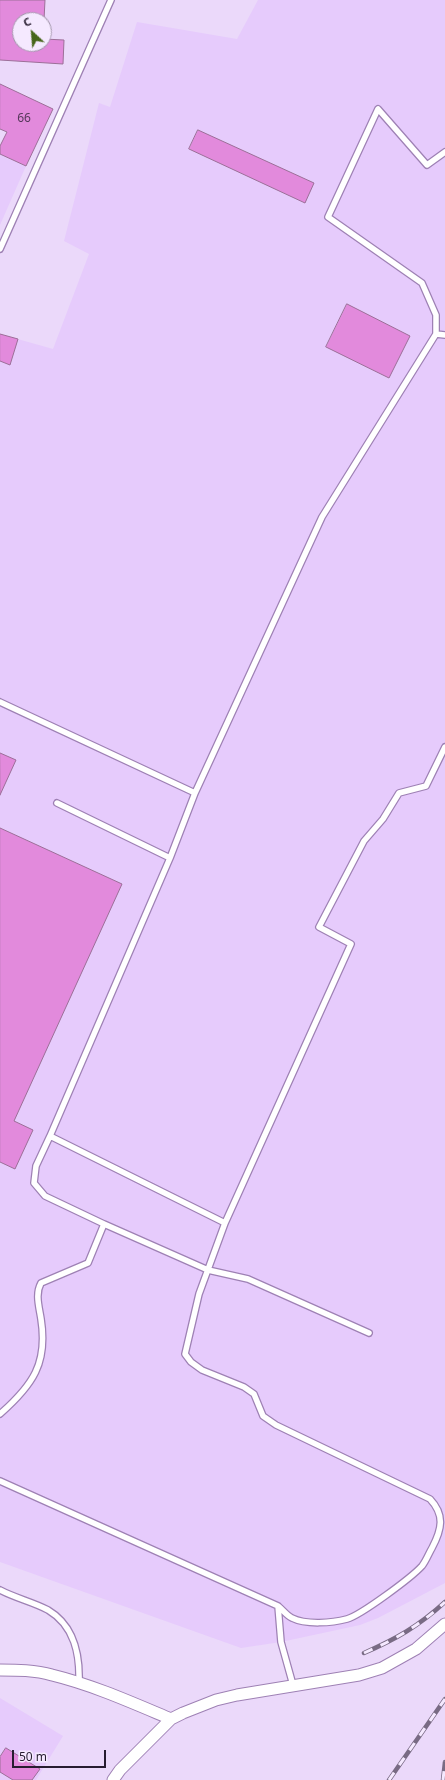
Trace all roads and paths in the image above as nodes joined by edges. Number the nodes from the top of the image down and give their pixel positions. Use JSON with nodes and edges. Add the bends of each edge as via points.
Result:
{"nodes":[{"id":1,"x":111,"y":0,"type":"edge"},
{"id":2,"x":445,"y":152,"type":"edge"},
{"id":3,"x":0,"y":249,"type":"edge"},
{"id":4,"x":436,"y":334,"type":"junction"},
{"id":5,"x":445,"y":335,"type":"edge"},
{"id":6,"x":0,"y":702,"type":"edge"},
{"id":7,"x":445,"y":747,"type":"edge"},
{"id":8,"x":195,"y":793,"type":"junction"},
{"id":9,"x":58,"y":803,"type":"dead end"},
{"id":10,"x":170,"y":858,"type":"junction"},
{"id":11,"x":50,"y":1136,"type":"junction"},
{"id":12,"x":225,"y":1223,"type":"junction"},
{"id":13,"x":104,"y":1224,"type":"junction"},
{"id":14,"x":208,"y":1270,"type":"junction"},
{"id":15,"x":369,"y":1333,"type":"dead end"},
{"id":16,"x":0,"y":1414,"type":"edge"},
{"id":17,"x":0,"y":1481,"type":"edge"},
{"id":18,"x":0,"y":1590,"type":"edge"},
{"id":19,"x":278,"y":1606,"type":"junction"},
{"id":20,"x":445,"y":1624,"type":"edge"},
{"id":21,"x":0,"y":1670,"type":"edge"},
{"id":22,"x":79,"y":1683,"type":"junction"},
{"id":23,"x":293,"y":1685,"type":"junction"},
{"id":24,"x":171,"y":1719,"type":"junction"},
{"id":25,"x":113,"y":1780,"type":"edge"}],
"edges":[{"from":1,"to":3,"type":"lane"},
{"from":2,"to":4,"type":"lane","via":[[427,165],[378,110],[328,217],[422,283],[436,315]]},
{"from":4,"to":5,"type":"lane"},
{"from":4,"to":8,"type":"lane","via":[[322,518]]},
{"from":6,"to":8,"type":"lane"},
{"from":7,"to":12,"type":"lane","via":[[426,786],[399,793],[383,819],[364,841],[319,927],[351,944]]},
{"from":8,"to":10,"type":"lane"},
{"from":9,"to":10,"type":"lane"},
{"from":10,"to":11,"type":"lane"},
{"from":11,"to":12,"type":"lane"},
{"from":11,"to":13,"type":"lane","via":[[36,1166],[34,1183],[45,1196]]},
{"from":12,"to":14,"type":"lane"},
{"from":13,"to":14,"type":"lane"},
{"from":13,"to":16,"type":"lane","via":[[88,1263],[47,1279],[38,1288],[44,1336],[41,1360],[27,1385]]},
{"from":14,"to":15,"type":"lane","via":[[248,1279]]},
{"from":14,"to":19,"type":"lane","via":[[185,1354],[191,1362],[202,1370],[244,1387],[254,1394],[263,1416],[276,1425],[430,1499],[440,1510],[441,1531],[422,1566],[359,1613],[348,1619],[333,1622],[300,1621],[291,1618]]},
{"from":17,"to":19,"type":"lane"},
{"from":18,"to":22,"type":"lane","via":[[47,1610],[59,1617],[67,1626],[78,1656]]},
{"from":19,"to":23,"type":"lane","via":[[281,1642]]},
{"from":20,"to":23,"type":"street","via":[[416,1649],[382,1668],[359,1675]]},
{"from":21,"to":22,"type":"street","via":[[37,1672]]},
{"from":22,"to":24,"type":"street"},
{"from":23,"to":24,"type":"street","via":[[216,1700]]},
{"from":24,"to":25,"type":"street"}]}
